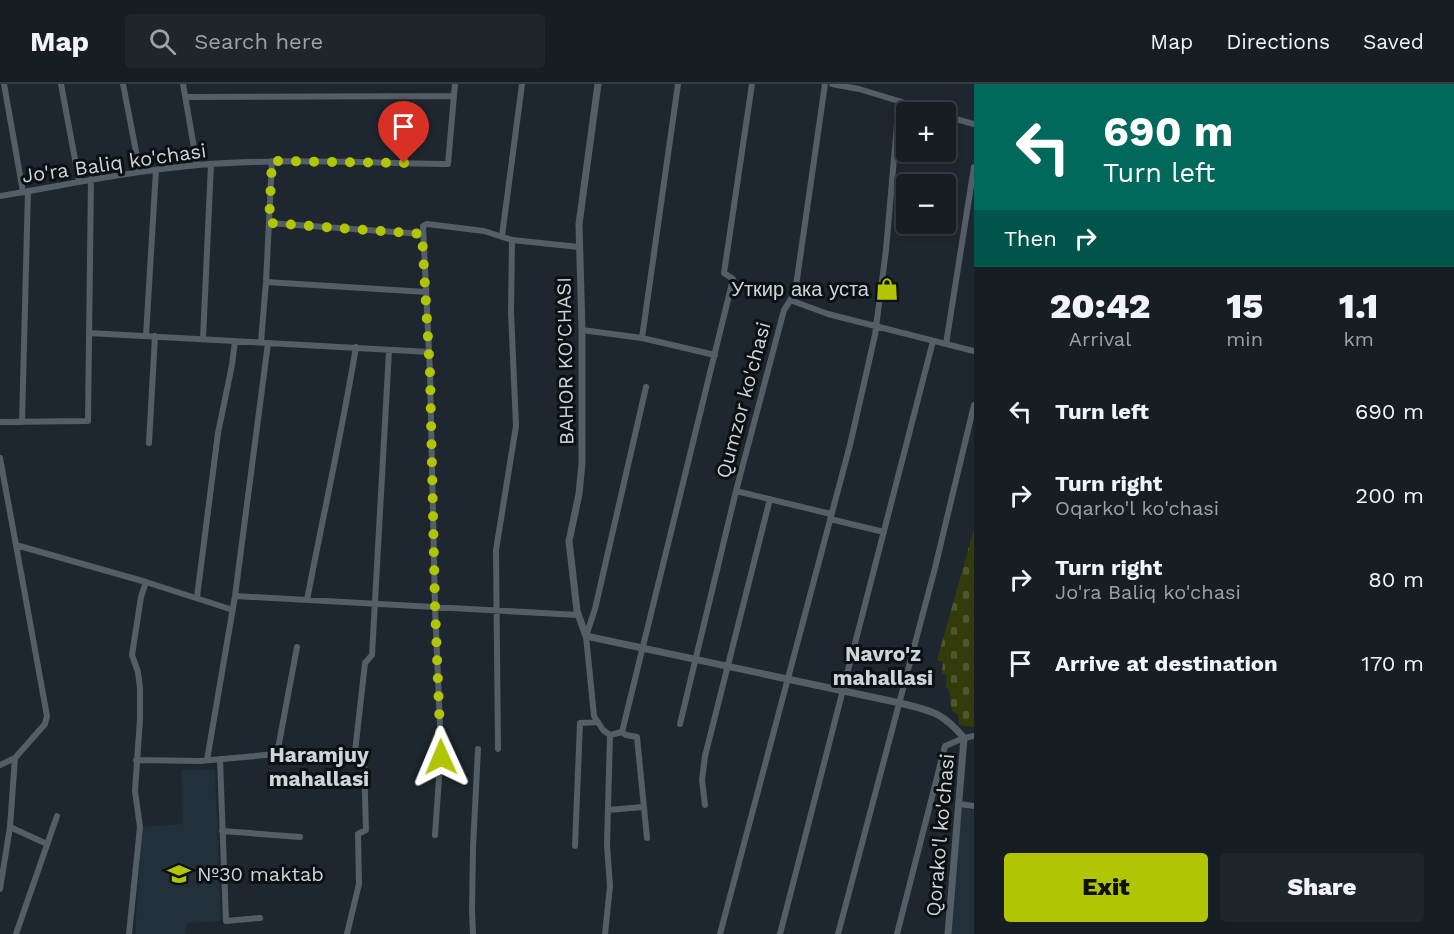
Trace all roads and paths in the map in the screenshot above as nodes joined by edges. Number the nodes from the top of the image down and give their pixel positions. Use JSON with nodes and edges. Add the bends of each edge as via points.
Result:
{"nodes":[{"id":1,"x":3,"y":84,"type":"edge"},
{"id":2,"x":61,"y":84,"type":"edge"},
{"id":3,"x":123,"y":84,"type":"edge"},
{"id":4,"x":183,"y":84,"type":"edge"},
{"id":5,"x":454,"y":84,"type":"edge"},
{"id":6,"x":522,"y":84,"type":"edge"},
{"id":7,"x":598,"y":84,"type":"edge"},
{"id":8,"x":678,"y":84,"type":"edge"},
{"id":9,"x":752,"y":84,"type":"edge"},
{"id":10,"x":825,"y":84,"type":"edge"},
{"id":11,"x":832,"y":84,"type":"edge"},
{"id":12,"x":866,"y":88,"type":"edge"},
{"id":13,"x":454,"y":96,"type":"junction"},
{"id":14,"x":186,"y":97,"type":"junction"},
{"id":15,"x":899,"y":101,"type":"junction"},
{"id":16,"x":902,"y":102,"type":"edge"},
{"id":17,"x":956,"y":119,"type":"edge"},
{"id":18,"x":974,"y":124,"type":"edge"},
{"id":19,"x":272,"y":161,"type":"junction"},
{"id":20,"x":212,"y":164,"type":"junction"},
{"id":21,"x":197,"y":165,"type":"junction"},
{"id":22,"x":974,"y":167,"type":"edge"},
{"id":23,"x":156,"y":170,"type":"junction"},
{"id":24,"x":140,"y":172,"type":"junction"},
{"id":25,"x":92,"y":179,"type":"junction"},
{"id":26,"x":79,"y":181,"type":"junction"},
{"id":27,"x":26,"y":192,"type":"junction"},
{"id":28,"x":0,"y":196,"type":"edge"},
{"id":29,"x":269,"y":223,"type":"junction"},
{"id":30,"x":422,"y":234,"type":"junction"},
{"id":31,"x":502,"y":236,"type":"junction"},
{"id":32,"x":512,"y":240,"type":"junction"},
{"id":33,"x":579,"y":247,"type":"junction"},
{"id":34,"x":266,"y":282,"type":"junction"},
{"id":35,"x":426,"y":292,"type":"junction"},
{"id":36,"x":790,"y":300,"type":"junction"},
{"id":37,"x":876,"y":326,"type":"junction"},
{"id":38,"x":582,"y":330,"type":"junction"},
{"id":39,"x":89,"y":333,"type":"junction"},
{"id":40,"x":146,"y":336,"type":"junction"},
{"id":41,"x":155,"y":336,"type":"junction"},
{"id":42,"x":642,"y":338,"type":"junction"},
{"id":43,"x":204,"y":339,"type":"junction"},
{"id":44,"x":235,"y":341,"type":"junction"},
{"id":45,"x":933,"y":341,"type":"junction"},
{"id":46,"x":264,"y":342,"type":"junction"},
{"id":47,"x":946,"y":344,"type":"junction"},
{"id":48,"x":356,"y":347,"type":"junction"},
{"id":49,"x":390,"y":351,"type":"junction"},
{"id":50,"x":974,"y":351,"type":"edge"},
{"id":51,"x":429,"y":352,"type":"junction"},
{"id":52,"x":715,"y":355,"type":"junction"},
{"id":53,"x":646,"y":387,"type":"dead end"},
{"id":54,"x":974,"y":405,"type":"edge"},
{"id":55,"x":0,"y":422,"type":"edge"},
{"id":56,"x":22,"y":422,"type":"junction"},
{"id":57,"x":149,"y":443,"type":"dead end"},
{"id":58,"x":0,"y":458,"type":"edge"},
{"id":59,"x":736,"y":491,"type":"junction"},
{"id":60,"x":770,"y":499,"type":"junction"},
{"id":61,"x":830,"y":517,"type":"junction"},
{"id":62,"x":884,"y":532,"type":"junction"},
{"id":63,"x":16,"y":545,"type":"junction"},
{"id":64,"x":146,"y":582,"type":"junction"},
{"id":65,"x":235,"y":596,"type":"junction"},
{"id":66,"x":197,"y":597,"type":"junction"},
{"id":67,"x":308,"y":600,"type":"junction"},
{"id":68,"x":374,"y":604,"type":"junction"},
{"id":69,"x":435,"y":607,"type":"junction"},
{"id":70,"x":232,"y":610,"type":"junction"},
{"id":71,"x":498,"y":611,"type":"junction"},
{"id":72,"x":578,"y":615,"type":"junction"},
{"id":73,"x":586,"y":636,"type":"junction"},
{"id":74,"x":297,"y":647,"type":"dead end"},
{"id":75,"x":643,"y":649,"type":"junction"},
{"id":76,"x":696,"y":660,"type":"junction"},
{"id":77,"x":729,"y":667,"type":"junction"},
{"id":78,"x":787,"y":679,"type":"junction"},
{"id":79,"x":843,"y":691,"type":"junction"},
{"id":80,"x":900,"y":703,"type":"junction"},
{"id":81,"x":598,"y":722,"type":"junction"},
{"id":82,"x":680,"y":724,"type":"dead end"},
{"id":83,"x":622,"y":732,"type":"junction"},
{"id":84,"x":610,"y":735,"type":"junction"},
{"id":85,"x":974,"y":736,"type":"edge"},
{"id":86,"x":964,"y":738,"type":"junction"},
{"id":87,"x":478,"y":749,"type":"dead end"},
{"id":88,"x":498,"y":749,"type":"dead end"},
{"id":89,"x":355,"y":752,"type":"junction"},
{"id":90,"x":277,"y":754,"type":"junction"},
{"id":91,"x":15,"y":758,"type":"junction"},
{"id":92,"x":219,"y":759,"type":"junction"},
{"id":93,"x":136,"y":760,"type":"junction"},
{"id":94,"x":207,"y":760,"type":"junction"},
{"id":95,"x":0,"y":765,"type":"edge"},
{"id":96,"x":959,"y":804,"type":"junction"},
{"id":97,"x":705,"y":805,"type":"dead end"},
{"id":98,"x":974,"y":806,"type":"edge"},
{"id":99,"x":643,"y":807,"type":"junction"},
{"id":100,"x":608,"y":810,"type":"junction"},
{"id":101,"x":57,"y":816,"type":"dead end"},
{"id":102,"x":10,"y":828,"type":"junction"},
{"id":103,"x":222,"y":831,"type":"junction"},
{"id":104,"x":435,"y":835,"type":"dead end"},
{"id":105,"x":300,"y":837,"type":"dead end"},
{"id":106,"x":647,"y":838,"type":"dead end"},
{"id":107,"x":47,"y":844,"type":"junction"},
{"id":108,"x":575,"y":846,"type":"dead end"},
{"id":109,"x":0,"y":889,"type":"edge"},
{"id":110,"x":260,"y":918,"type":"dead end"},
{"id":111,"x":16,"y":934,"type":"edge"},
{"id":112,"x":129,"y":934,"type":"edge"},
{"id":113,"x":347,"y":934,"type":"edge"},
{"id":114,"x":473,"y":934,"type":"edge"},
{"id":115,"x":605,"y":934,"type":"edge"},
{"id":116,"x":720,"y":934,"type":"edge"},
{"id":117,"x":780,"y":934,"type":"edge"},
{"id":118,"x":838,"y":934,"type":"edge"},
{"id":119,"x":897,"y":934,"type":"edge"},
{"id":120,"x":948,"y":934,"type":"edge"}],
"edges":[{"from":1,"to":27,"type":"street"},
{"from":2,"to":26,"type":"street"},
{"from":3,"to":24,"type":"street"},
{"from":4,"to":14,"type":"street"},
{"from":5,"to":13,"type":"street"},
{"from":6,"to":31,"type":"street"},
{"from":7,"to":33,"type":"street","name":"BAHOR KO'CHASI"},
{"from":8,"to":42,"type":"street"},
{"from":9,"to":52,"type":"street","via":[[724,273],[733,279]]},
{"from":10,"to":36,"type":"street","name":"Qumzor ko'chasi","via":[[795,293]]},
{"from":11,"to":12,"type":"street"},
{"from":12,"to":15,"type":"street"},
{"from":13,"to":14,"type":"street"},
{"from":13,"to":19,"type":"street","name":"Jo'ra Baliq ko'chasi","via":[[448,164]]},
{"from":14,"to":21,"type":"street"},
{"from":15,"to":16,"type":"street"},
{"from":15,"to":37,"type":"street"},
{"from":17,"to":18,"type":"street"},
{"from":19,"to":20,"type":"street","name":"Jo'ra Baliq ko'chasi"},
{"from":19,"to":29,"type":"street"},
{"from":20,"to":21,"type":"street","name":"Jo'ra Baliq ko'chasi"},
{"from":20,"to":43,"type":"street"},
{"from":21,"to":23,"type":"street","name":"Jo'ra Baliq ko'chasi"},
{"from":22,"to":47,"type":"street"},
{"from":23,"to":24,"type":"street","name":"Jo'ra Baliq ko'chasi"},
{"from":23,"to":40,"type":"street"},
{"from":24,"to":25,"type":"street","name":"Jo'ra Baliq ko'chasi"},
{"from":25,"to":26,"type":"street","name":"Jo'ra Baliq ko'chasi"},
{"from":25,"to":39,"type":"street"},
{"from":26,"to":27,"type":"street","name":"Jo'ra Baliq ko'chasi"},
{"from":27,"to":28,"type":"street","name":"Jo'ra Baliq ko'chasi"},
{"from":27,"to":56,"type":"street"},
{"from":29,"to":30,"type":"street"},
{"from":29,"to":34,"type":"street"},
{"from":30,"to":31,"type":"street","via":[[427,224]]},
{"from":30,"to":35,"type":"street"},
{"from":31,"to":32,"type":"street"},
{"from":32,"to":33,"type":"street"},
{"from":32,"to":71,"type":"street","via":[[516,426],[496,550]]},
{"from":33,"to":38,"type":"street","name":"BAHOR KO'CHASI"},
{"from":34,"to":35,"type":"street"},
{"from":34,"to":46,"type":"street"},
{"from":35,"to":51,"type":"street"},
{"from":36,"to":37,"type":"street"},
{"from":36,"to":59,"type":"street","name":"Qumzor ko'chasi","via":[[784,310]]},
{"from":37,"to":45,"type":"street"},
{"from":37,"to":61,"type":"street"},
{"from":38,"to":42,"type":"street"},
{"from":38,"to":72,"type":"street","name":"BAHOR KO'CHASI","via":[[582,463],[569,541]]},
{"from":39,"to":40,"type":"street"},
{"from":39,"to":56,"type":"street","via":[[88,421]]},
{"from":40,"to":41,"type":"street"},
{"from":41,"to":43,"type":"street"},
{"from":41,"to":57,"type":"street"},
{"from":42,"to":52,"type":"street"},
{"from":43,"to":44,"type":"street"},
{"from":44,"to":46,"type":"street"},
{"from":44,"to":66,"type":"street","via":[[218,433]]},
{"from":45,"to":47,"type":"street"},
{"from":45,"to":62,"type":"street"},
{"from":46,"to":48,"type":"street"},
{"from":46,"to":65,"type":"street"},
{"from":47,"to":50,"type":"street"},
{"from":48,"to":49,"type":"street"},
{"from":48,"to":67,"type":"street"},
{"from":49,"to":51,"type":"street"},
{"from":49,"to":68,"type":"street"},
{"from":51,"to":69,"type":"street"},
{"from":52,"to":75,"type":"street"},
{"from":53,"to":73,"type":"street"},
{"from":54,"to":80,"type":"street"},
{"from":55,"to":56,"type":"street"},
{"from":58,"to":63,"type":"street"},
{"from":59,"to":60,"type":"street"},
{"from":59,"to":76,"type":"street","name":"Qumzor ko'chasi"},
{"from":60,"to":61,"type":"street"},
{"from":60,"to":77,"type":"street"},
{"from":61,"to":62,"type":"street"},
{"from":61,"to":78,"type":"street"},
{"from":62,"to":79,"type":"street"},
{"from":63,"to":64,"type":"street"},
{"from":63,"to":91,"type":"street","via":[[47,716],[45,724]]},
{"from":64,"to":66,"type":"street"},
{"from":64,"to":93,"type":"street","via":[[132,655],[140,688]]},
{"from":65,"to":67,"type":"street"},
{"from":65,"to":70,"type":"street"},
{"from":66,"to":70,"type":"street"},
{"from":67,"to":68,"type":"street"},
{"from":68,"to":69,"type":"street"},
{"from":68,"to":89,"type":"street","via":[[372,654],[364,663]]},
{"from":69,"to":71,"type":"street"},
{"from":69,"to":104,"type":"street","via":[[441,750]]},
{"from":70,"to":94,"type":"street"},
{"from":71,"to":72,"type":"street"},
{"from":71,"to":88,"type":"street"},
{"from":72,"to":73,"type":"street","name":"BAHOR KO'CHASI"},
{"from":73,"to":75,"type":"street"},
{"from":73,"to":81,"type":"street","via":[[594,716]]},
{"from":74,"to":90,"type":"street"},
{"from":75,"to":76,"type":"street"},
{"from":75,"to":83,"type":"street"},
{"from":76,"to":77,"type":"street"},
{"from":76,"to":82,"type":"street","name":"Qumzor ko'chasi"},
{"from":77,"to":78,"type":"street"},
{"from":77,"to":97,"type":"street","via":[[705,756]]},
{"from":78,"to":79,"type":"street"},
{"from":78,"to":116,"type":"street"},
{"from":79,"to":80,"type":"street"},
{"from":79,"to":117,"type":"street"},
{"from":80,"to":86,"type":"street","via":[[936,712]]},
{"from":80,"to":118,"type":"street"},
{"from":81,"to":84,"type":"street"},
{"from":81,"to":108,"type":"street","via":[[580,723]]},
{"from":83,"to":84,"type":"street"},
{"from":83,"to":99,"type":"street","via":[[638,736]]},
{"from":84,"to":100,"type":"street"},
{"from":85,"to":86,"type":"street"},
{"from":86,"to":96,"type":"street","name":"Qorako'l ko'chasi"},
{"from":86,"to":119,"type":"street","via":[[945,746]]},
{"from":87,"to":114,"type":"street"},
{"from":89,"to":90,"type":"street"},
{"from":89,"to":113,"type":"street","via":[[364,763],[366,830],[358,834],[359,884]]},
{"from":90,"to":92,"type":"street"},
{"from":91,"to":95,"type":"street"},
{"from":91,"to":102,"type":"street"},
{"from":92,"to":94,"type":"street"},
{"from":92,"to":103,"type":"street"},
{"from":93,"to":94,"type":"street"},
{"from":93,"to":112,"type":"street","via":[[140,827]]},
{"from":96,"to":98,"type":"street"},
{"from":96,"to":120,"type":"street","name":"Qorako'l ko'chasi"},
{"from":99,"to":100,"type":"street"},
{"from":99,"to":106,"type":"street"},
{"from":100,"to":115,"type":"street","via":[[610,886]]},
{"from":101,"to":107,"type":"street"},
{"from":102,"to":107,"type":"street"},
{"from":102,"to":109,"type":"street"},
{"from":103,"to":105,"type":"street"},
{"from":103,"to":110,"type":"street","via":[[226,921]]},
{"from":107,"to":111,"type":"street"}]}
